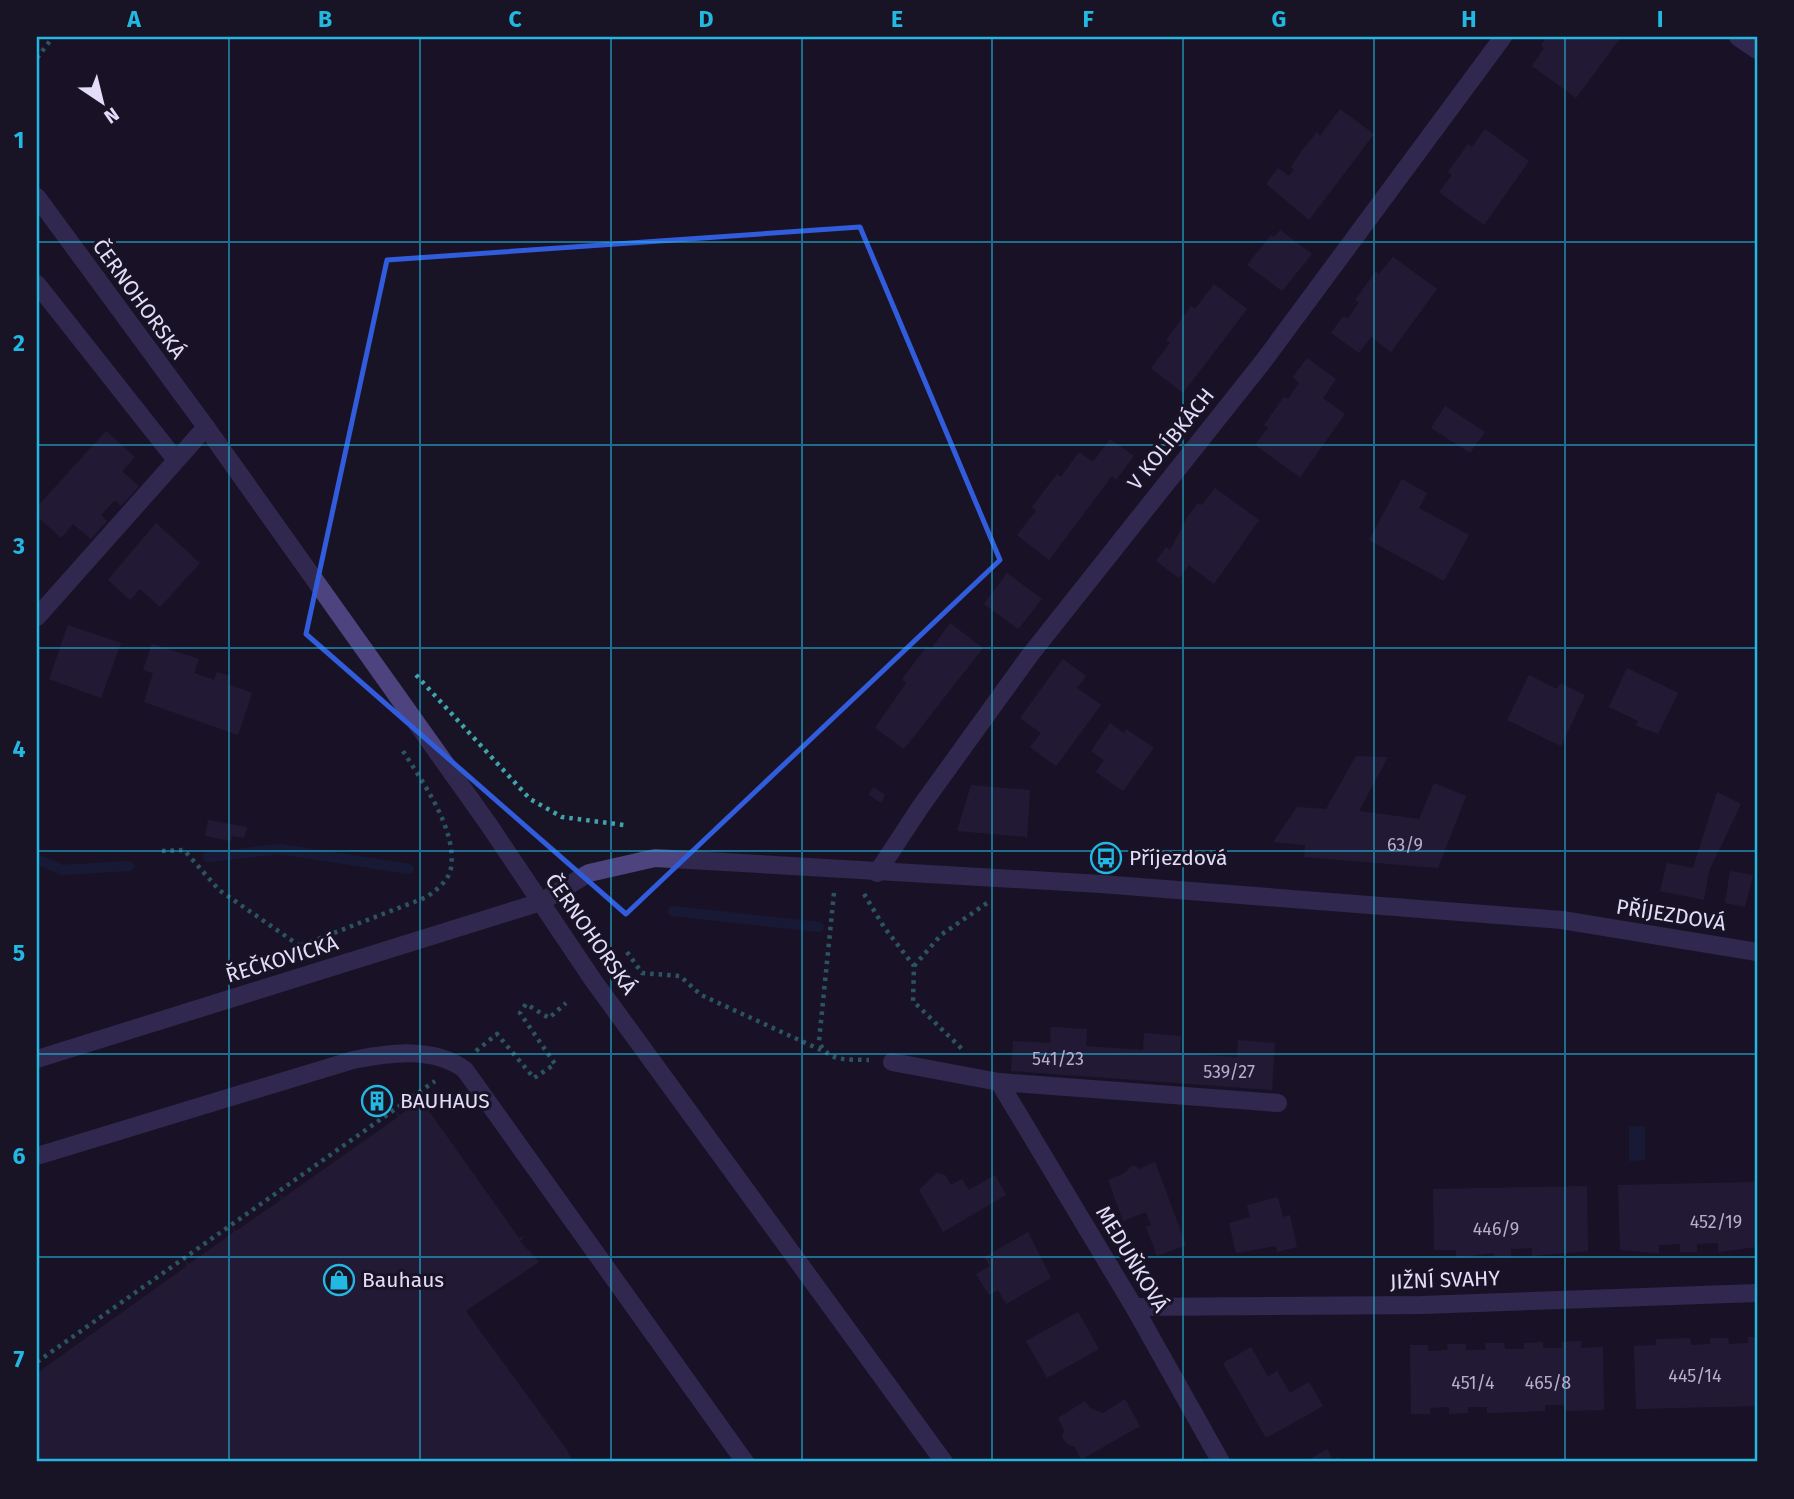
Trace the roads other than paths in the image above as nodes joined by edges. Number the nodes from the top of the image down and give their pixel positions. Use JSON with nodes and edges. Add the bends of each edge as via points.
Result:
{"nodes":[{"id":1,"x":1503,"y":37,"type":"edge"},
{"id":2,"x":1738,"y":37,"type":"edge"},
{"id":3,"x":1757,"y":50,"type":"edge"},
{"id":4,"x":37,"y":197,"type":"edge"},
{"id":5,"x":37,"y":284,"type":"edge"},
{"id":6,"x":206,"y":427,"type":"junction"},
{"id":7,"x":176,"y":460,"type":"junction"},
{"id":8,"x":37,"y":617,"type":"edge"},
{"id":9,"x":877,"y":873,"type":"junction"},
{"id":10,"x":541,"y":902,"type":"junction"},
{"id":11,"x":1757,"y":952,"type":"edge"},
{"id":12,"x":37,"y":1059,"type":"edge"},
{"id":13,"x":892,"y":1062,"type":"road end"},
{"id":14,"x":999,"y":1082,"type":"junction"},
{"id":15,"x":1278,"y":1103,"type":"dead end"},
{"id":16,"x":37,"y":1156,"type":"edge"},
{"id":17,"x":1757,"y":1293,"type":"edge"},
{"id":18,"x":1135,"y":1307,"type":"junction"},
{"id":19,"x":745,"y":1462,"type":"edge"},
{"id":20,"x":944,"y":1462,"type":"edge"},
{"id":21,"x":1221,"y":1462,"type":"edge"}],
"edges":[{"from":1,"to":9,"type":"street","name":"V KOLÍBKÁCH","via":[[1265,359],[1030,655]]},
{"from":2,"to":3,"type":"street"},
{"from":4,"to":6,"type":"street","name":"ČERNOHORSKÁ"},
{"from":5,"to":7,"type":"street"},
{"from":6,"to":7,"type":"street"},
{"from":6,"to":10,"type":"street","name":"ČERNOHORSKÁ"},
{"from":7,"to":8,"type":"street"},
{"from":9,"to":10,"type":"street","name":"PŘÍJEZDOVÁ","via":[[656,858],[589,873]]},
{"from":9,"to":11,"type":"street","name":"PŘÍJEZDOVÁ","via":[[1101,884],[1562,920]]},
{"from":10,"to":12,"type":"street","name":"ŘEČKOVICKÁ"},
{"from":10,"to":20,"type":"street","name":"ČERNOHORSKÁ"},
{"from":13,"to":14,"type":"street"},
{"from":14,"to":15,"type":"street"},
{"from":14,"to":18,"type":"street","name":"MEDUŇKOVÁ"},
{"from":16,"to":19,"type":"street","via":[[353,1059],[443,1057],[458,1065]]},
{"from":17,"to":18,"type":"street","name":"JIŽNÍ SVAHY","via":[[1422,1305]]},
{"from":18,"to":21,"type":"street","name":"MEDUŇKOVÁ"}]}
